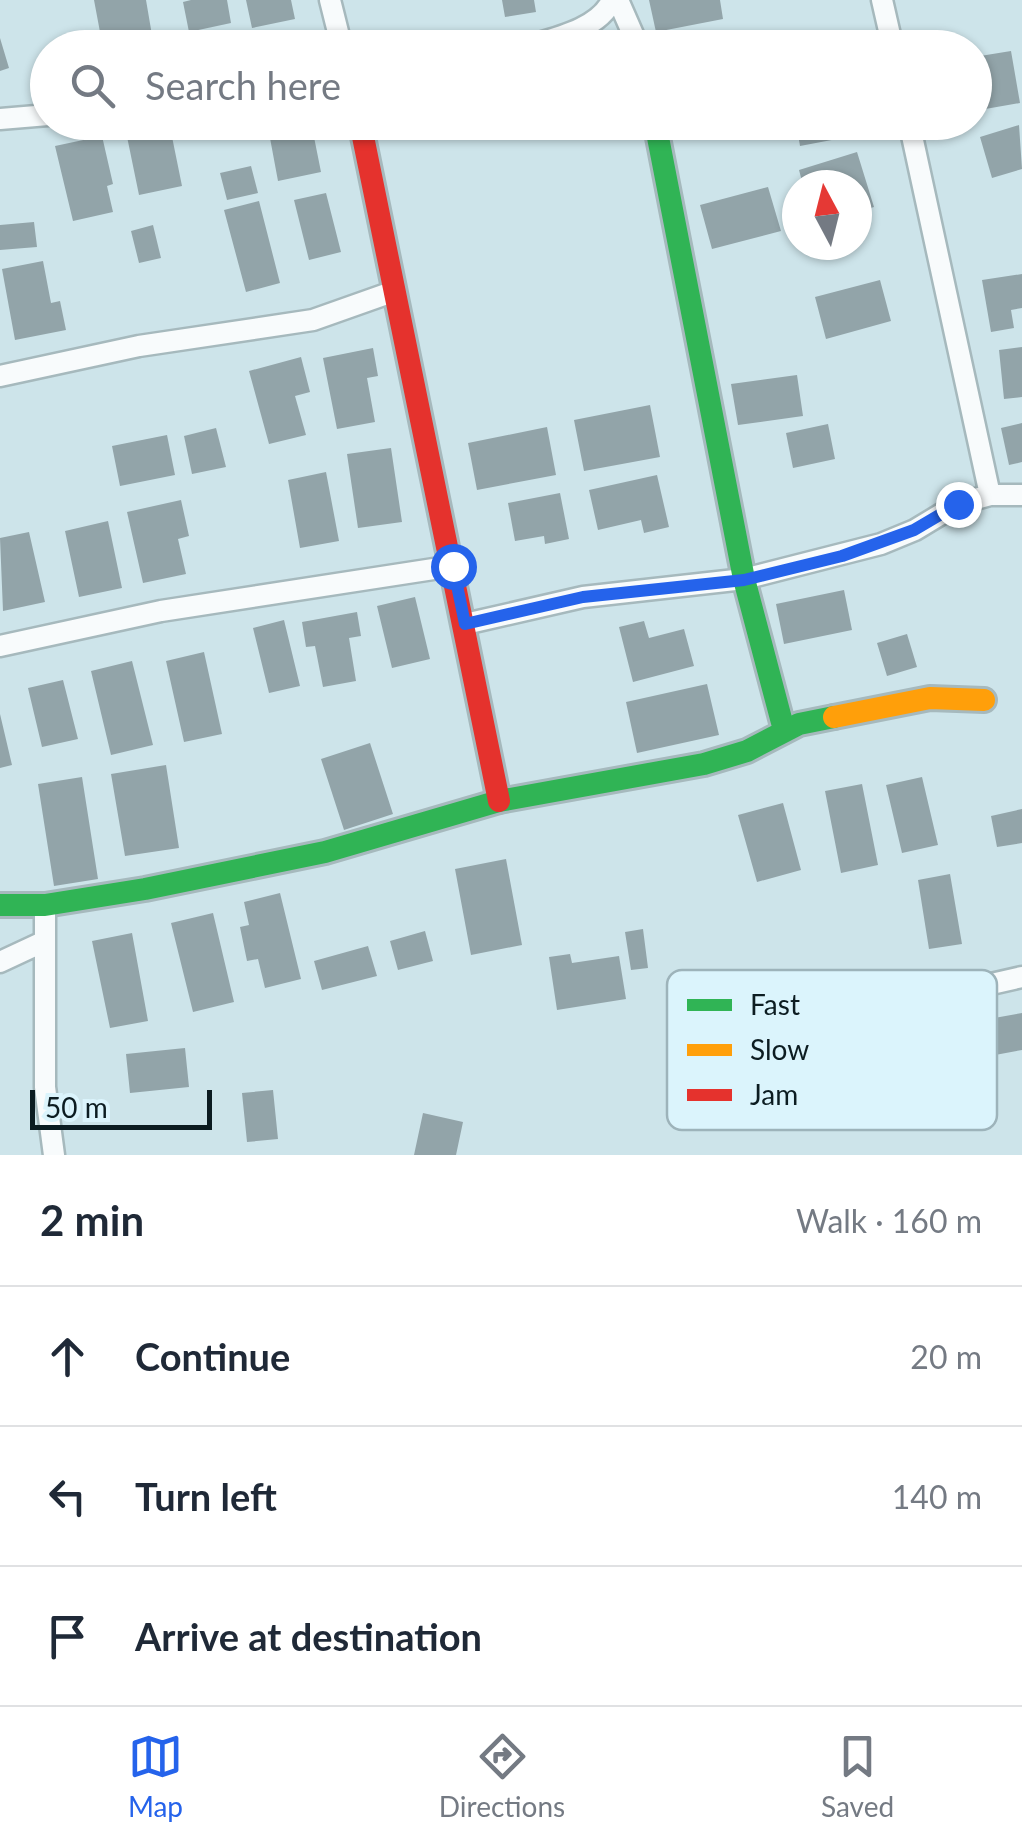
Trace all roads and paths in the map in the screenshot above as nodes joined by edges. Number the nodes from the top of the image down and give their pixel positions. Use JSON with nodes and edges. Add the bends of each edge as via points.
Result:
{"nodes":[{"id":1,"x":330,"y":0,"type":"edge"},
{"id":2,"x":615,"y":0,"type":"edge"},
{"id":3,"x":882,"y":0,"type":"edge"},
{"id":4,"x":338,"y":30,"type":"edge"},
{"id":5,"x":573,"y":30,"type":"edge"},
{"id":6,"x":631,"y":30,"type":"edge"},
{"id":7,"x":889,"y":30,"type":"edge"},
{"id":8,"x":30,"y":116,"type":"edge"},
{"id":9,"x":0,"y":119,"type":"edge"},
{"id":10,"x":364,"y":140,"type":"edge"},
{"id":11,"x":658,"y":140,"type":"edge"},
{"id":12,"x":914,"y":140,"type":"edge"},
{"id":13,"x":395,"y":291,"type":"junction"},
{"id":14,"x":0,"y":376,"type":"edge"},
{"id":15,"x":990,"y":495,"type":"junction"},
{"id":16,"x":1022,"y":495,"type":"edge"},
{"id":17,"x":453,"y":566,"type":"junction"},
{"id":18,"x":744,"y":580,"type":"junction"},
{"id":19,"x":465,"y":624,"type":"junction"},
{"id":20,"x":0,"y":646,"type":"edge"},
{"id":21,"x":984,"y":700,"type":"dead end"},
{"id":22,"x":784,"y":730,"type":"junction"},
{"id":23,"x":499,"y":801,"type":"junction"},
{"id":24,"x":0,"y":904,"type":"edge"},
{"id":25,"x":45,"y":905,"type":"junction"},
{"id":26,"x":45,"y":941,"type":"junction"},
{"id":27,"x":0,"y":962,"type":"edge"},
{"id":28,"x":1022,"y":977,"type":"edge"},
{"id":29,"x":997,"y":983,"type":"edge"},
{"id":30,"x":54,"y":1155,"type":"edge"}],
"edges":[{"from":1,"to":4,"type":"street"},
{"from":2,"to":5,"type":"street"},
{"from":2,"to":6,"type":"street"},
{"from":3,"to":7,"type":"street"},
{"from":8,"to":9,"type":"street"},
{"from":10,"to":13,"type":"street"},
{"from":11,"to":18,"type":"street"},
{"from":12,"to":15,"type":"street"},
{"from":13,"to":14,"type":"street","via":[[313,320]]},
{"from":13,"to":17,"type":"street"},
{"from":15,"to":16,"type":"street"},
{"from":15,"to":18,"type":"street","via":[[881,544]]},
{"from":17,"to":19,"type":"street"},
{"from":17,"to":20,"type":"street","via":[[238,598]]},
{"from":18,"to":19,"type":"street","via":[[583,597]]},
{"from":18,"to":22,"type":"street"},
{"from":19,"to":23,"type":"street"},
{"from":21,"to":22,"type":"street","via":[[930,698]]},
{"from":22,"to":23,"type":"street","via":[[704,764]]},
{"from":23,"to":25,"type":"street","via":[[325,852]]},
{"from":24,"to":25,"type":"street"},
{"from":25,"to":26,"type":"street"},
{"from":26,"to":27,"type":"street"},
{"from":26,"to":30,"type":"street","via":[[45,1088]]},
{"from":28,"to":29,"type":"street"}]}
